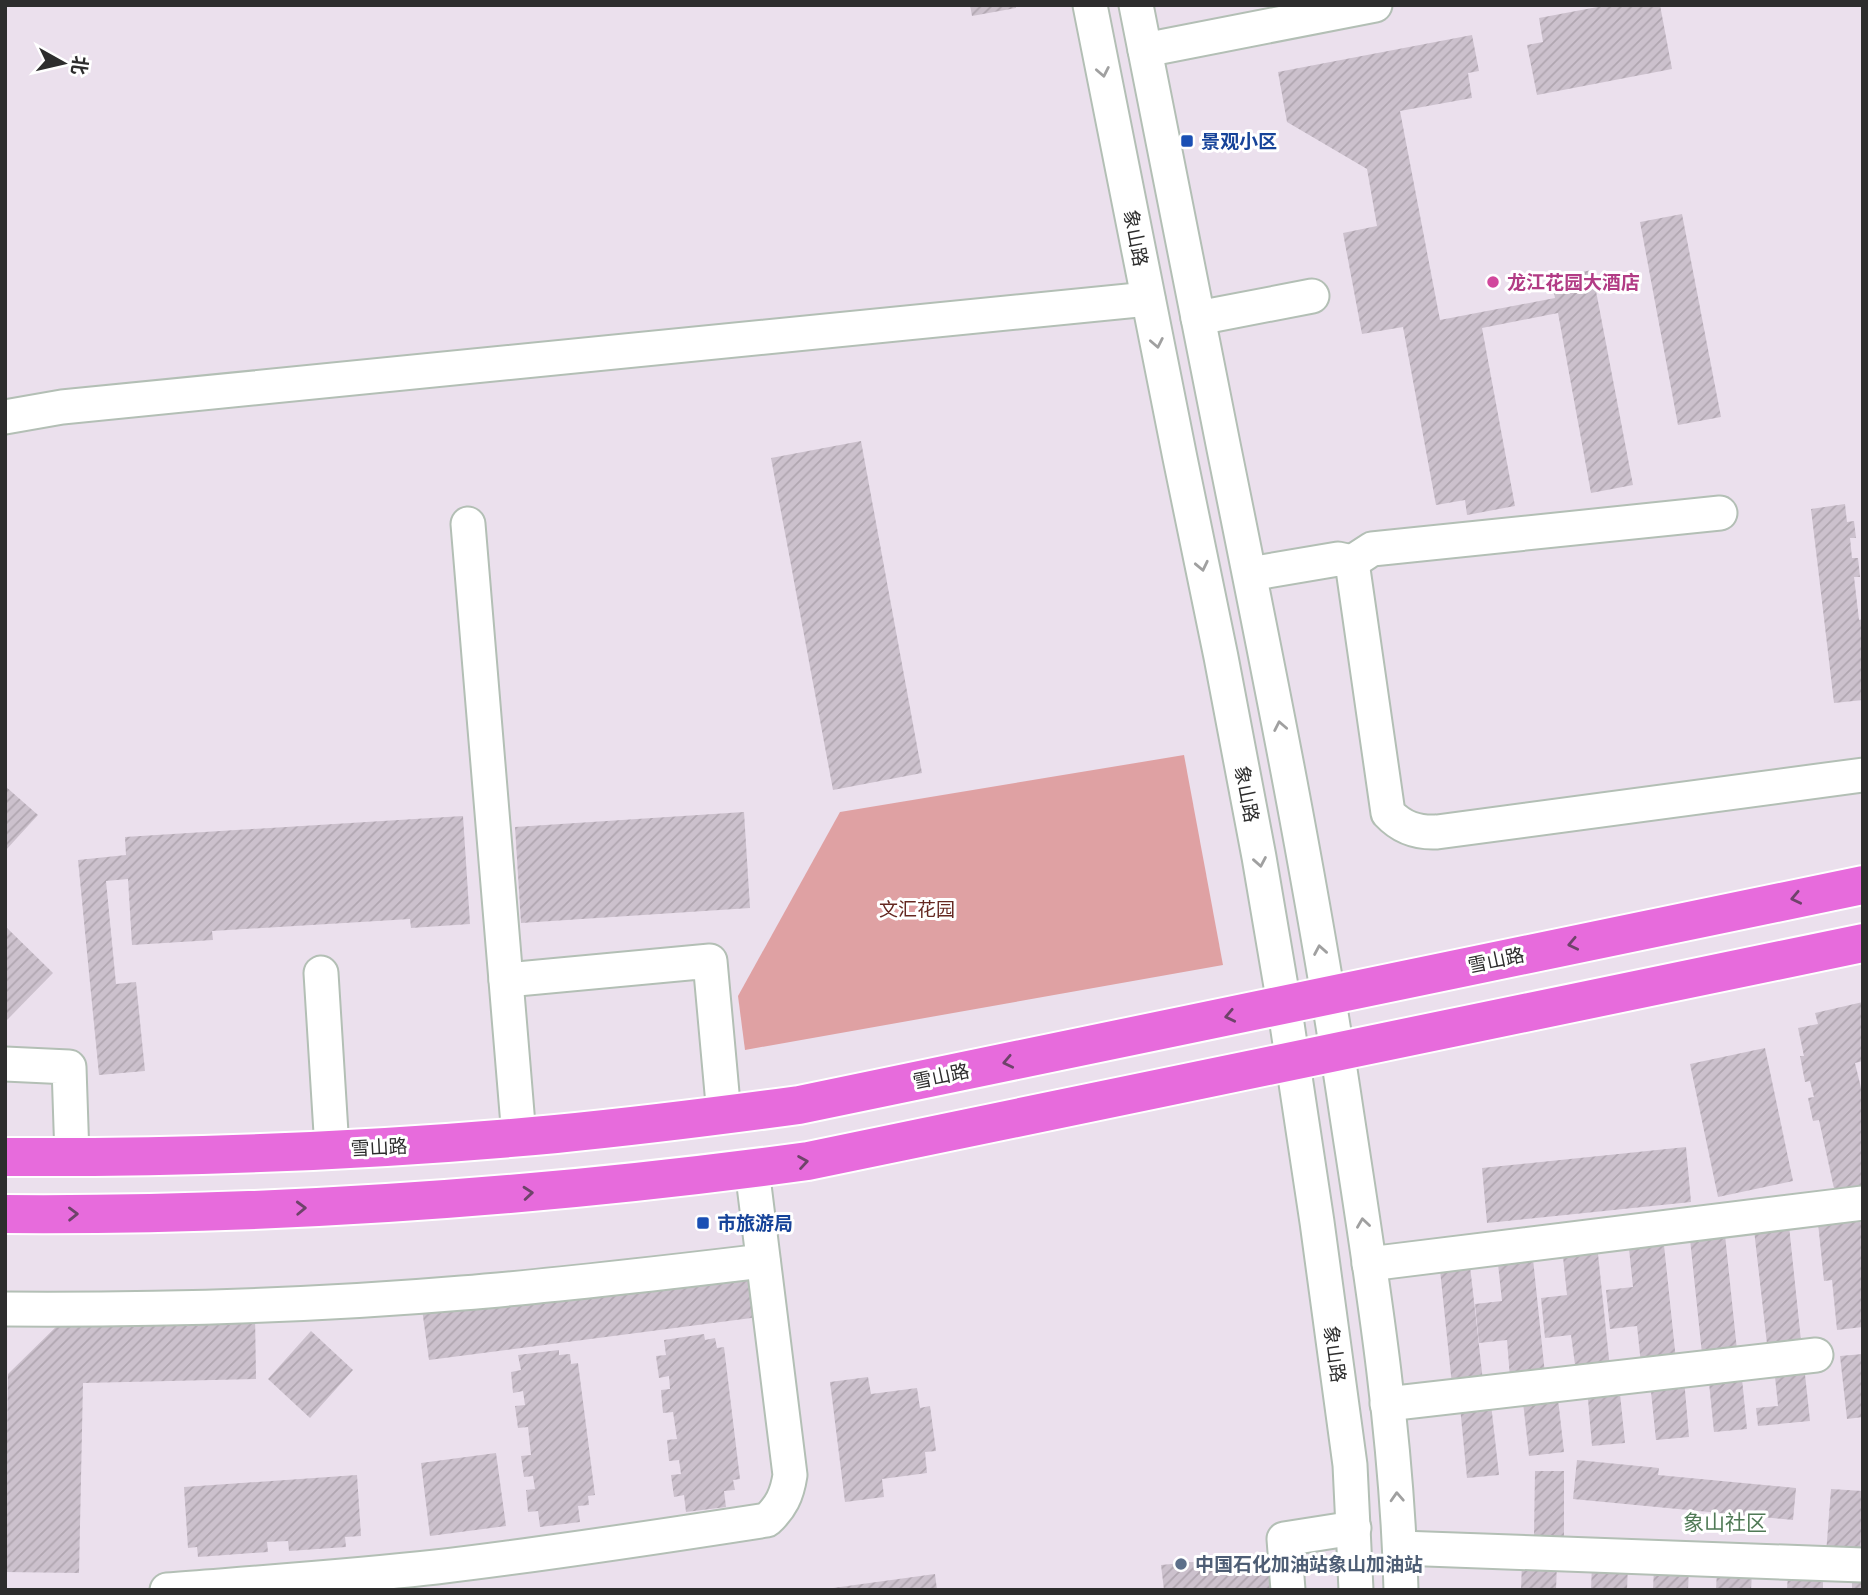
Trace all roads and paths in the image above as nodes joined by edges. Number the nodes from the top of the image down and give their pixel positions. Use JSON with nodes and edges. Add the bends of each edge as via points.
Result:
{"nodes":[{"id":1,"x":1090,"y":5,"type":"edge"},
{"id":2,"x":1136,"y":5,"type":"edge"},
{"id":3,"x":1375,"y":5,"type":"edge"},
{"id":4,"x":1145,"y":50,"type":"junction"},
{"id":5,"x":1312,"y":296,"type":"dead end"},
{"id":6,"x":1148,"y":299,"type":"junction"},
{"id":7,"x":1198,"y":318,"type":"junction"},
{"id":8,"x":5,"y":417,"type":"edge"},
{"id":9,"x":1720,"y":513,"type":"dead end"},
{"id":10,"x":468,"y":524,"type":"dead end"},
{"id":11,"x":1352,"y":562,"type":"junction"},
{"id":12,"x":1250,"y":574,"type":"junction"},
{"id":13,"x":1863,"y":775,"type":"edge"},
{"id":14,"x":1863,"y":885,"type":"edge"},
{"id":15,"x":1863,"y":943,"type":"edge"},
{"id":16,"x":321,"y":974,"type":"dead end"},
{"id":17,"x":506,"y":980,"type":"junction"},
{"id":18,"x":1328,"y":995,"type":"junction"},
{"id":19,"x":1284,"y":1004,"type":"junction"},
{"id":20,"x":1338,"y":1052,"type":"junction"},
{"id":21,"x":1293,"y":1061,"type":"junction"},
{"id":22,"x":5,"y":1064,"type":"edge"},
{"id":23,"x":724,"y":1115,"type":"junction"},
{"id":24,"x":519,"y":1137,"type":"junction"},
{"id":25,"x":332,"y":1149,"type":"junction"},
{"id":26,"x":5,"y":1157,"type":"edge"},
{"id":27,"x":72,"y":1157,"type":"junction"},
{"id":28,"x":752,"y":1169,"type":"junction"},
{"id":29,"x":1863,"y":1203,"type":"edge"},
{"id":30,"x":5,"y":1214,"type":"edge"},
{"id":31,"x":763,"y":1261,"type":"junction"},
{"id":32,"x":1368,"y":1264,"type":"junction"},
{"id":33,"x":5,"y":1309,"type":"edge"},
{"id":34,"x":1816,"y":1355,"type":"dead end"},
{"id":35,"x":1387,"y":1404,"type":"junction"},
{"id":36,"x":1354,"y":1528,"type":"junction"},
{"id":37,"x":1400,"y":1548,"type":"junction"},
{"id":38,"x":1863,"y":1565,"type":"edge"},
{"id":39,"x":167,"y":1590,"type":"edge"},
{"id":40,"x":1288,"y":1590,"type":"edge"},
{"id":41,"x":1356,"y":1590,"type":"edge"},
{"id":42,"x":1401,"y":1590,"type":"edge"}],
"edges":[{"from":1,"to":6,"type":"street","name":"象山路","one_way":true},
{"from":2,"to":4,"type":"street"},
{"from":3,"to":4,"type":"street"},
{"from":4,"to":7,"type":"street"},
{"from":5,"to":7,"type":"street"},
{"from":6,"to":8,"type":"street","via":[[89,404]]},
{"from":6,"to":19,"type":"street","name":"象山路","one_way":true,"via":[[1221,657]]},
{"from":7,"to":12,"type":"street"},
{"from":9,"to":11,"type":"street","via":[[1372,549]]},
{"from":10,"to":17,"type":"street"},
{"from":11,"to":12,"type":"street","via":[[1338,559]]},
{"from":11,"to":13,"type":"street","via":[[1388,814],[1413,830],[1437,832]]},
{"from":18,"to":12,"type":"street","one_way":true},
{"from":14,"to":18,"type":"main road","name":"雪山路","one_way":true},
{"from":15,"to":20,"type":"main road"},
{"from":16,"to":25,"type":"street"},
{"from":17,"to":23,"type":"street","via":[[710,961]]},
{"from":17,"to":24,"type":"street"},
{"from":18,"to":19,"type":"main road","name":"雪山路"},
{"from":18,"to":20,"type":"street"},
{"from":19,"to":21,"type":"street","name":"象山路"},
{"from":19,"to":23,"type":"main road","name":"雪山路","one_way":true,"via":[[799,1105]]},
{"from":20,"to":21,"type":"main road"},
{"from":32,"to":20,"type":"street","one_way":true},
{"from":28,"to":21,"type":"main road","one_way":true},
{"from":21,"to":36,"type":"street","name":"象山路","via":[[1348,1452]]},
{"from":22,"to":27,"type":"street","via":[[69,1067]]},
{"from":23,"to":24,"type":"main road","name":"雪山路"},
{"from":24,"to":25,"type":"main road","name":"雪山路"},
{"from":25,"to":27,"type":"main road","name":"雪山路"},
{"from":26,"to":27,"type":"main road","name":"雪山路"},
{"from":30,"to":28,"type":"main road","one_way":true,"via":[[186,1213],[407,1202],[561,1191]]},
{"from":28,"to":31,"type":"street"},
{"from":29,"to":32,"type":"street"},
{"from":31,"to":33,"type":"street","via":[[612,1279],[309,1303]]},
{"from":31,"to":39,"type":"street","via":[[790,1475],[783,1502],[767,1520],[436,1567]]},
{"from":32,"to":35,"type":"street"},
{"from":34,"to":35,"type":"street"},
{"from":37,"to":35,"type":"street","one_way":true},
{"from":36,"to":40,"type":"street","via":[[1284,1539]]},
{"from":36,"to":41,"type":"street","name":"象山路"},
{"from":37,"to":38,"type":"street"},
{"from":37,"to":42,"type":"street"}]}
